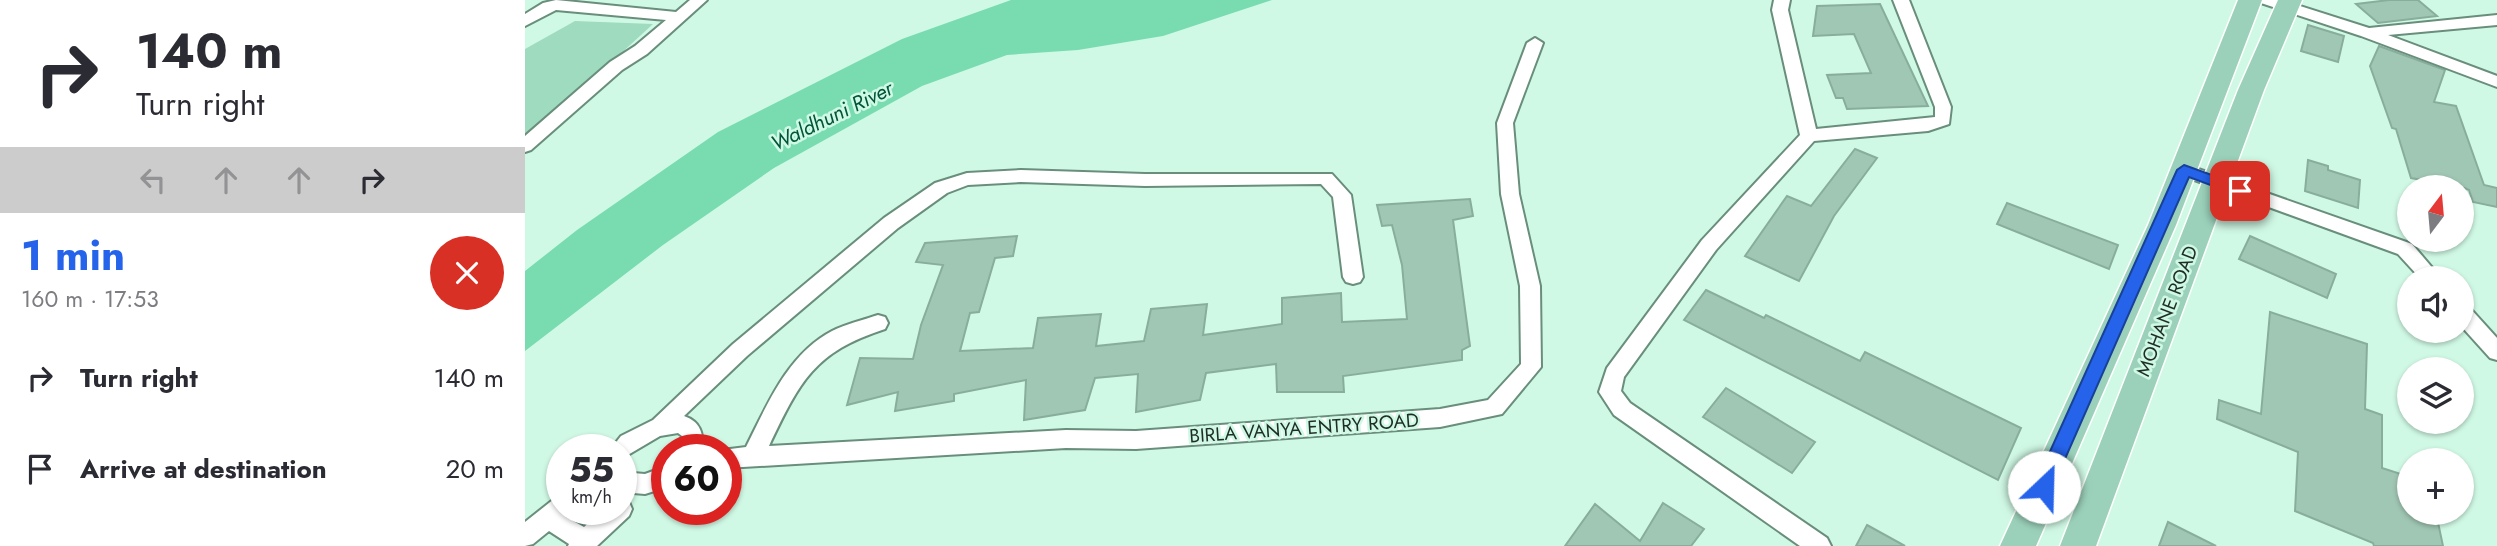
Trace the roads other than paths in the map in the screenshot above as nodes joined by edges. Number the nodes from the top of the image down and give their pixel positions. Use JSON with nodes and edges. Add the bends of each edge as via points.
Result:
{"nodes":[{"id":1,"x":699,"y":0,"type":"edge"},
{"id":2,"x":1782,"y":0,"type":"edge"},
{"id":3,"x":1901,"y":0,"type":"edge"},
{"id":4,"x":2250,"y":0,"type":"edge"},
{"id":5,"x":2281,"y":2,"type":"edge"},
{"id":6,"x":679,"y":17,"type":"junction"},
{"id":7,"x":2497,"y":20,"type":"edge"},
{"id":8,"x":525,"y":21,"type":"edge"},
{"id":9,"x":2367,"y":33,"type":"junction"},
{"id":10,"x":1535,"y":43,"type":"dead end"},
{"id":11,"x":641,"y":50,"type":"junction"},
{"id":12,"x":2497,"y":82,"type":"edge"},
{"id":13,"x":1809,"y":136,"type":"junction"},
{"id":14,"x":525,"y":146,"type":"edge"},
{"id":15,"x":525,"y":161,"type":"edge"},
{"id":16,"x":2184,"y":170,"type":"junction"},
{"id":17,"x":2217,"y":183,"type":"junction"},
{"id":18,"x":2421,"y":266,"type":"edge"},
{"id":19,"x":1353,"y":277,"type":"dead end"},
{"id":20,"x":878,"y":323,"type":"dead end"},
{"id":21,"x":2474,"y":326,"type":"edge"},
{"id":22,"x":2497,"y":352,"type":"edge"},
{"id":23,"x":661,"y":425,"type":"junction"},
{"id":24,"x":692,"y":434,"type":"edge"},
{"id":25,"x":637,"y":435,"type":"edge"},
{"id":26,"x":753,"y":456,"type":"junction"},
{"id":27,"x":742,"y":457,"type":"edge"},
{"id":28,"x":651,"y":485,"type":"edge"},
{"id":29,"x":637,"y":496,"type":"edge"},
{"id":30,"x":546,"y":519,"type":"edge"},
{"id":31,"x":566,"y":525,"type":"edge"},
{"id":32,"x":604,"y":525,"type":"edge"},
{"id":33,"x":525,"y":536,"type":"edge"},
{"id":34,"x":583,"y":544,"type":"edge"},
{"id":35,"x":1819,"y":546,"type":"edge"},
{"id":36,"x":2018,"y":546,"type":"edge"},
{"id":37,"x":2078,"y":546,"type":"edge"}],
"edges":[{"from":1,"to":6,"type":"street"},
{"from":2,"to":13,"type":"street","via":[[1780,10]]},
{"from":3,"to":13,"type":"street","via":[[1943,107],[1943,120]]},
{"from":4,"to":16,"type":"main road","name":"MOHANE ROAD"},
{"from":5,"to":9,"type":"street"},
{"from":5,"to":17,"type":"main road","name":"MOHANE ROAD"},
{"from":6,"to":8,"type":"street","via":[[556,5]]},
{"from":6,"to":11,"type":"street"},
{"from":7,"to":9,"type":"street"},
{"from":9,"to":12,"type":"street"},
{"from":10,"to":26,"type":"street","name":"BIRLA VANYA ENTRY ROAD","via":[[1505,123],[1510,194],[1530,286],[1531,367],[1494,408],[1440,418],[1136,440],[1028,441]]},
{"from":11,"to":14,"type":"street"},
{"from":11,"to":15,"type":"street","via":[[635,68]]},
{"from":13,"to":35,"type":"street","via":[[1709,245],[1614,374],[1610,392],[1622,409]]},
{"from":16,"to":17,"type":"street"},
{"from":16,"to":36,"type":"main road","name":"MOHANE ROAD"},
{"from":17,"to":18,"type":"street","via":[[2405,248]]},
{"from":17,"to":37,"type":"main road","name":"MOHANE ROAD"},
{"from":19,"to":23,"type":"street","via":[[1342,195],[1325,178],[967,179],[941,188],[891,223],[740,350]]},
{"from":20,"to":26,"type":"street","via":[[834,339],[804,363]]},
{"from":21,"to":22,"type":"street"},
{"from":23,"to":24,"type":"street","via":[[684,426]]},
{"from":23,"to":25,"type":"street"},
{"from":26,"to":27,"type":"street","name":"BIRLA VANYA ENTRY ROAD"},
{"from":28,"to":29,"type":"street"},
{"from":30,"to":33,"type":"street"},
{"from":31,"to":34,"type":"street"},
{"from":32,"to":34,"type":"street"}]}
